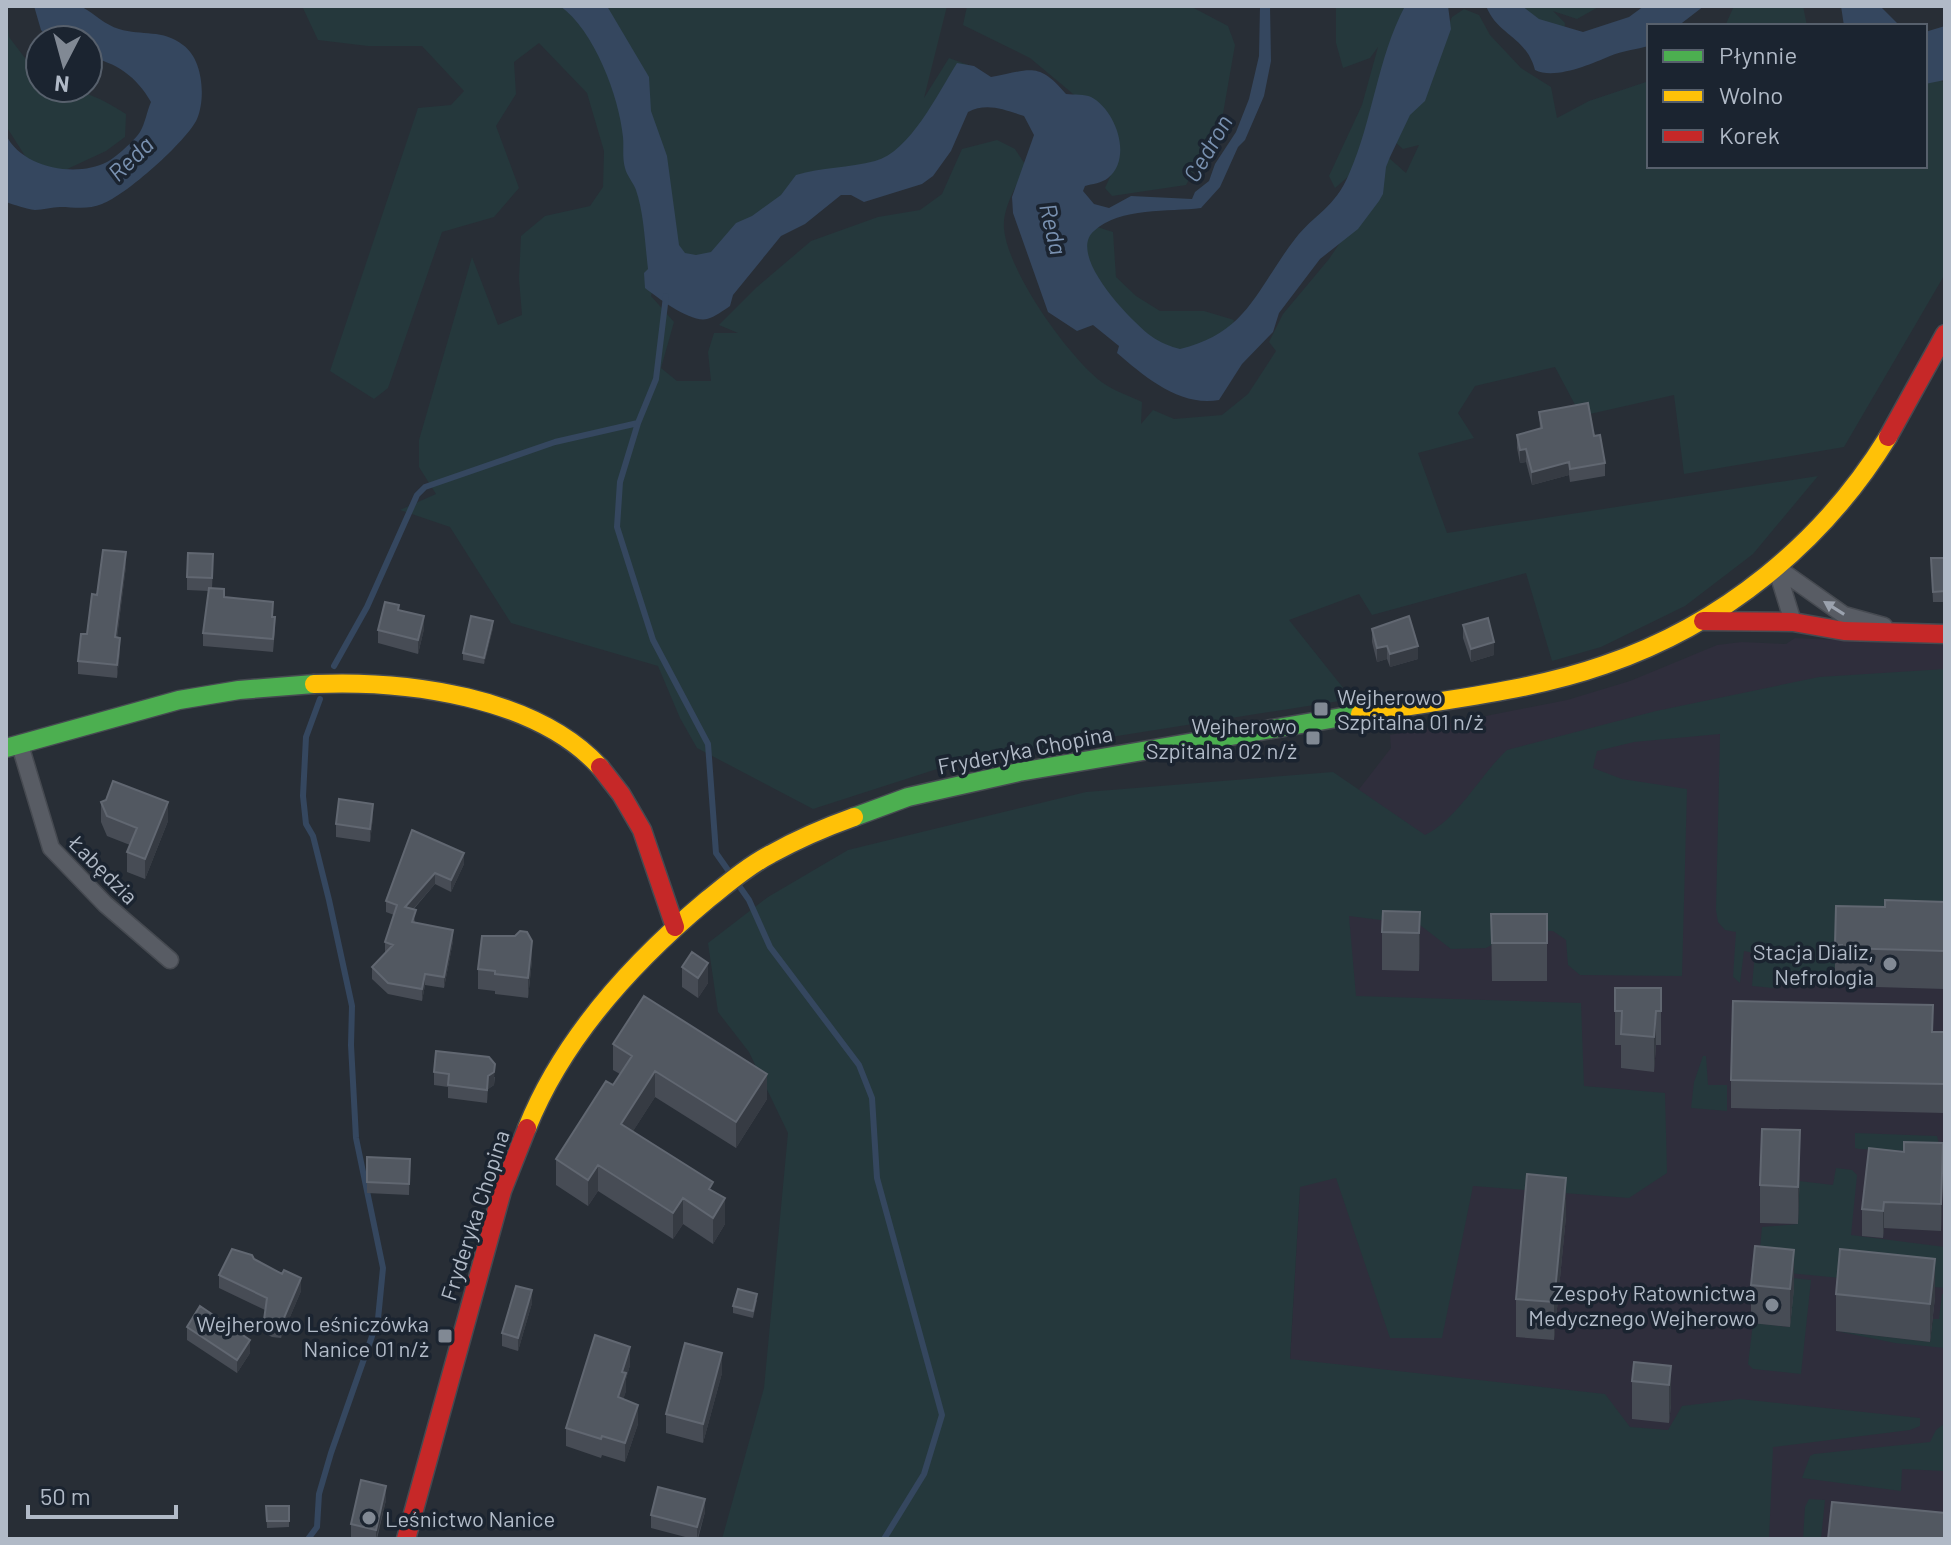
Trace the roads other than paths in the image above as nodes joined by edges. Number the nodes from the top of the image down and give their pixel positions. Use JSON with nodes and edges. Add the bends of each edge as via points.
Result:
{"nodes":[{"id":1,"x":1945,"y":334,"type":"edge"},
{"id":2,"x":1776,"y":567,"type":"junction"},
{"id":3,"x":1703,"y":621,"type":"junction"},
{"id":4,"x":1793,"y":622,"type":"junction"},
{"id":5,"x":1901,"y":631,"type":"junction"},
{"id":6,"x":1945,"y":634,"type":"edge"},
{"id":7,"x":13,"y":746,"type":"edge"},
{"id":8,"x":675,"y":927,"type":"junction"},
{"id":9,"x":170,"y":960,"type":"dead end"},
{"id":10,"x":406,"y":1539,"type":"edge"}],
"edges":[{"from":1,"to":2,"type":"street","name":"Fryderyka Chopina","via":[[1870,464],[1820,525]]},
{"from":2,"to":3,"type":"street","name":"Fryderyka Chopina"},
{"from":2,"to":4,"type":"street"},
{"from":5,"to":2,"type":"street","one_way":true,"via":[[1844,615]]},
{"from":3,"to":4,"type":"street"},
{"from":3,"to":8,"type":"street","name":"Fryderyka Chopina","via":[[1605,665],[1532,684],[1019,772],[908,797],[768,855]]},
{"from":4,"to":5,"type":"street","via":[[1844,631]]},
{"from":5,"to":6,"type":"street"},
{"from":7,"to":8,"type":"street","via":[[165,703],[236,689],[344,681],[400,683],[479,699],[555,730],[598,764],[635,817]]},
{"from":7,"to":9,"type":"street","name":"Łabędzia","via":[[51,848]]},
{"from":8,"to":10,"type":"street","name":"Fryderyka Chopina","via":[[599,1009],[562,1061],[525,1131],[502,1191]]}]}
